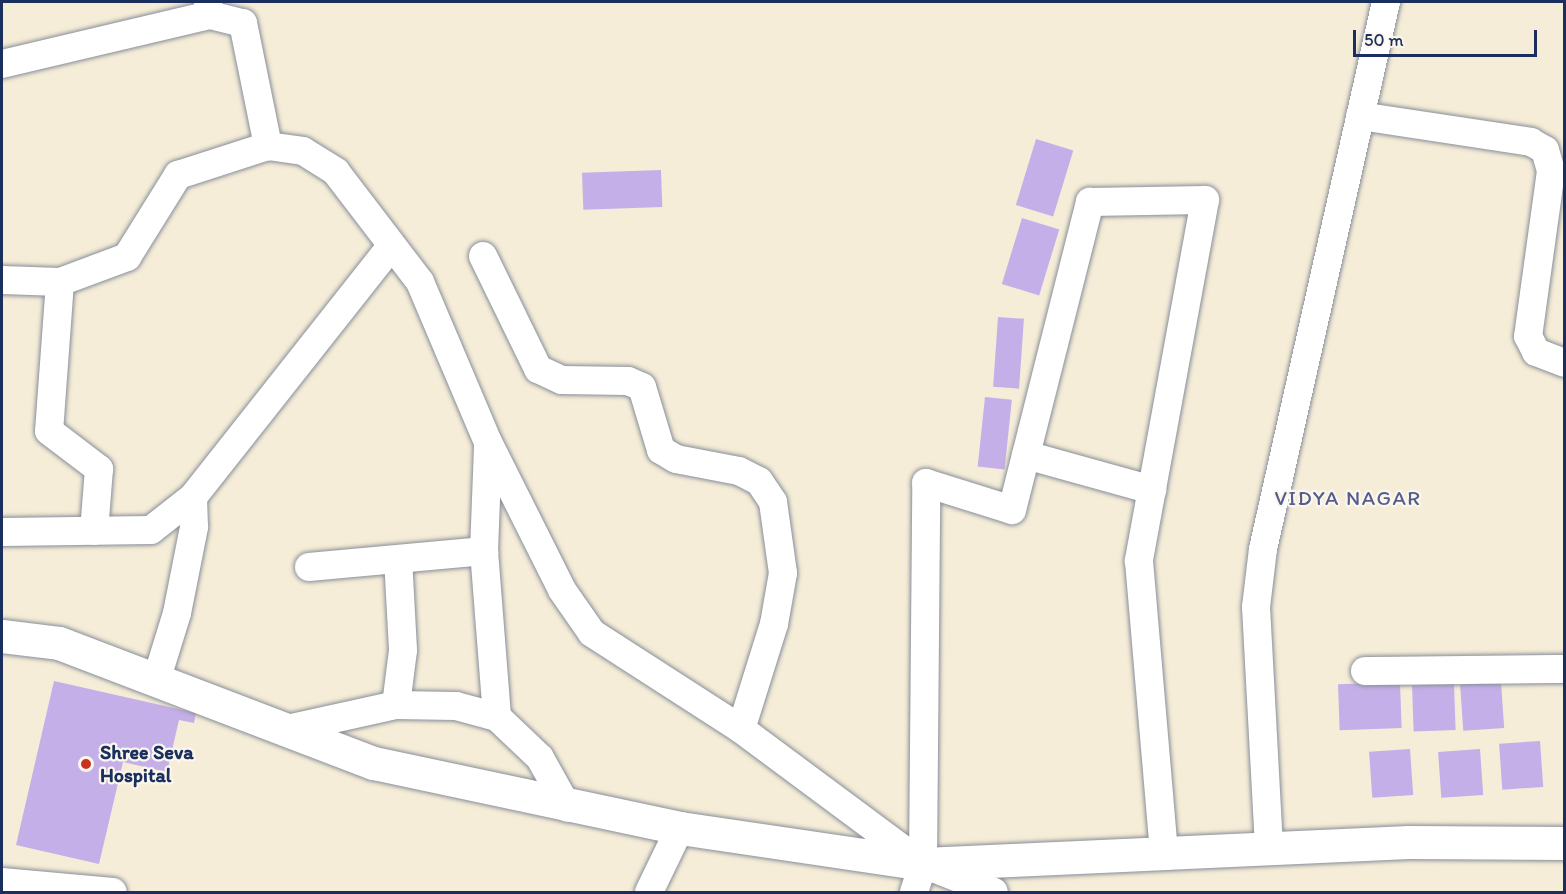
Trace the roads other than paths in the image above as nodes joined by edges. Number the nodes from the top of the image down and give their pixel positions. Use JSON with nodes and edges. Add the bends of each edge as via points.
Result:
{"nodes":[{"id":1,"x":1386,"y":2,"type":"edge"},
{"id":2,"x":209,"y":8,"type":"edge"},
{"id":3,"x":2,"y":64,"type":"edge"},
{"id":4,"x":1360,"y":116,"type":"junction"},
{"id":5,"x":268,"y":146,"type":"junction"},
{"id":6,"x":390,"y":248,"type":"junction"},
{"id":7,"x":483,"y":256,"type":"dead end"},
{"id":8,"x":2,"y":280,"type":"edge"},
{"id":9,"x":60,"y":282,"type":"junction"},
{"id":10,"x":1564,"y":363,"type":"edge"},
{"id":11,"x":488,"y":442,"type":"junction"},
{"id":12,"x":1026,"y":455,"type":"junction"},
{"id":13,"x":1152,"y":490,"type":"junction"},
{"id":14,"x":193,"y":497,"type":"junction"},
{"id":15,"x":94,"y":531,"type":"junction"},
{"id":16,"x":2,"y":532,"type":"edge"},
{"id":17,"x":484,"y":551,"type":"junction"},
{"id":18,"x":398,"y":559,"type":"junction"},
{"id":19,"x":309,"y":567,"type":"dead end"},
{"id":20,"x":2,"y":636,"type":"edge"},
{"id":21,"x":1564,"y":669,"type":"edge"},
{"id":22,"x":1365,"y":671,"type":"dead end"},
{"id":23,"x":156,"y":681,"type":"junction"},
{"id":24,"x":396,"y":705,"type":"junction"},
{"id":25,"x":497,"y":717,"type":"junction"},
{"id":26,"x":292,"y":728,"type":"junction"},
{"id":27,"x":741,"y":729,"type":"junction"},
{"id":28,"x":568,"y":808,"type":"junction"},
{"id":29,"x":680,"y":828,"type":"junction"},
{"id":30,"x":1564,"y":843,"type":"edge"},
{"id":31,"x":1269,"y":847,"type":"junction"},
{"id":32,"x":1164,"y":850,"type":"junction"},
{"id":33,"x":919,"y":878,"type":"edge"},
{"id":34,"x":2,"y":882,"type":"edge"},
{"id":35,"x":113,"y":892,"type":"edge"},
{"id":36,"x":649,"y":892,"type":"edge"},
{"id":37,"x":994,"y":892,"type":"edge"}],
"edges":[{"from":1,"to":4,"type":"street"},
{"from":2,"to":3,"type":"street"},
{"from":2,"to":5,"type":"street","via":[[243,23]]},
{"from":4,"to":10,"type":"street","via":[[1531,142],[1545,150],[1551,171],[1528,336],[1536,352]]},
{"from":4,"to":31,"type":"street","via":[[1262,561],[1256,607]]},
{"from":5,"to":6,"type":"street","via":[[303,151],[336,172]]},
{"from":5,"to":9,"type":"street","via":[[178,176],[127,257]]},
{"from":6,"to":11,"type":"street","via":[[420,282]]},
{"from":6,"to":14,"type":"street"},
{"from":7,"to":27,"type":"street","via":[[538,369],[562,380],[628,381],[642,387],[661,450],[676,459],[739,471],[759,481],[773,502],[783,573],[774,624]]},
{"from":8,"to":9,"type":"street"},
{"from":9,"to":15,"type":"street","via":[[49,431],[99,469]]},
{"from":11,"to":17,"type":"street"},
{"from":11,"to":27,"type":"street","via":[[562,590],[592,633]]},
{"from":12,"to":13,"type":"street"},
{"from":12,"to":13,"type":"street","via":[[1090,202],[1205,200]]},
{"from":12,"to":33,"type":"street","via":[[1012,510],[926,483]]},
{"from":13,"to":32,"type":"street","via":[[1139,561]]},
{"from":14,"to":15,"type":"street","via":[[151,530]]},
{"from":14,"to":23,"type":"street","via":[[194,527],[179,602]]},
{"from":15,"to":16,"type":"street"},
{"from":17,"to":18,"type":"street"},
{"from":17,"to":25,"type":"street"},
{"from":18,"to":19,"type":"street"},
{"from":18,"to":24,"type":"street","via":[[403,650]]},
{"from":20,"to":23,"type":"street","via":[[59,643]]},
{"from":21,"to":22,"type":"street"},
{"from":23,"to":26,"type":"street"},
{"from":24,"to":25,"type":"street","via":[[456,706]]},
{"from":24,"to":26,"type":"street"},
{"from":25,"to":28,"type":"street","via":[[540,758]]},
{"from":26,"to":28,"type":"street","via":[[374,762]]},
{"from":27,"to":33,"type":"street"},
{"from":28,"to":29,"type":"street"},
{"from":29,"to":33,"type":"street"},
{"from":29,"to":36,"type":"street"},
{"from":30,"to":31,"type":"street"},
{"from":31,"to":32,"type":"street"},
{"from":32,"to":33,"type":"street"},
{"from":33,"to":37,"type":"street"},
{"from":34,"to":35,"type":"street"}]}
